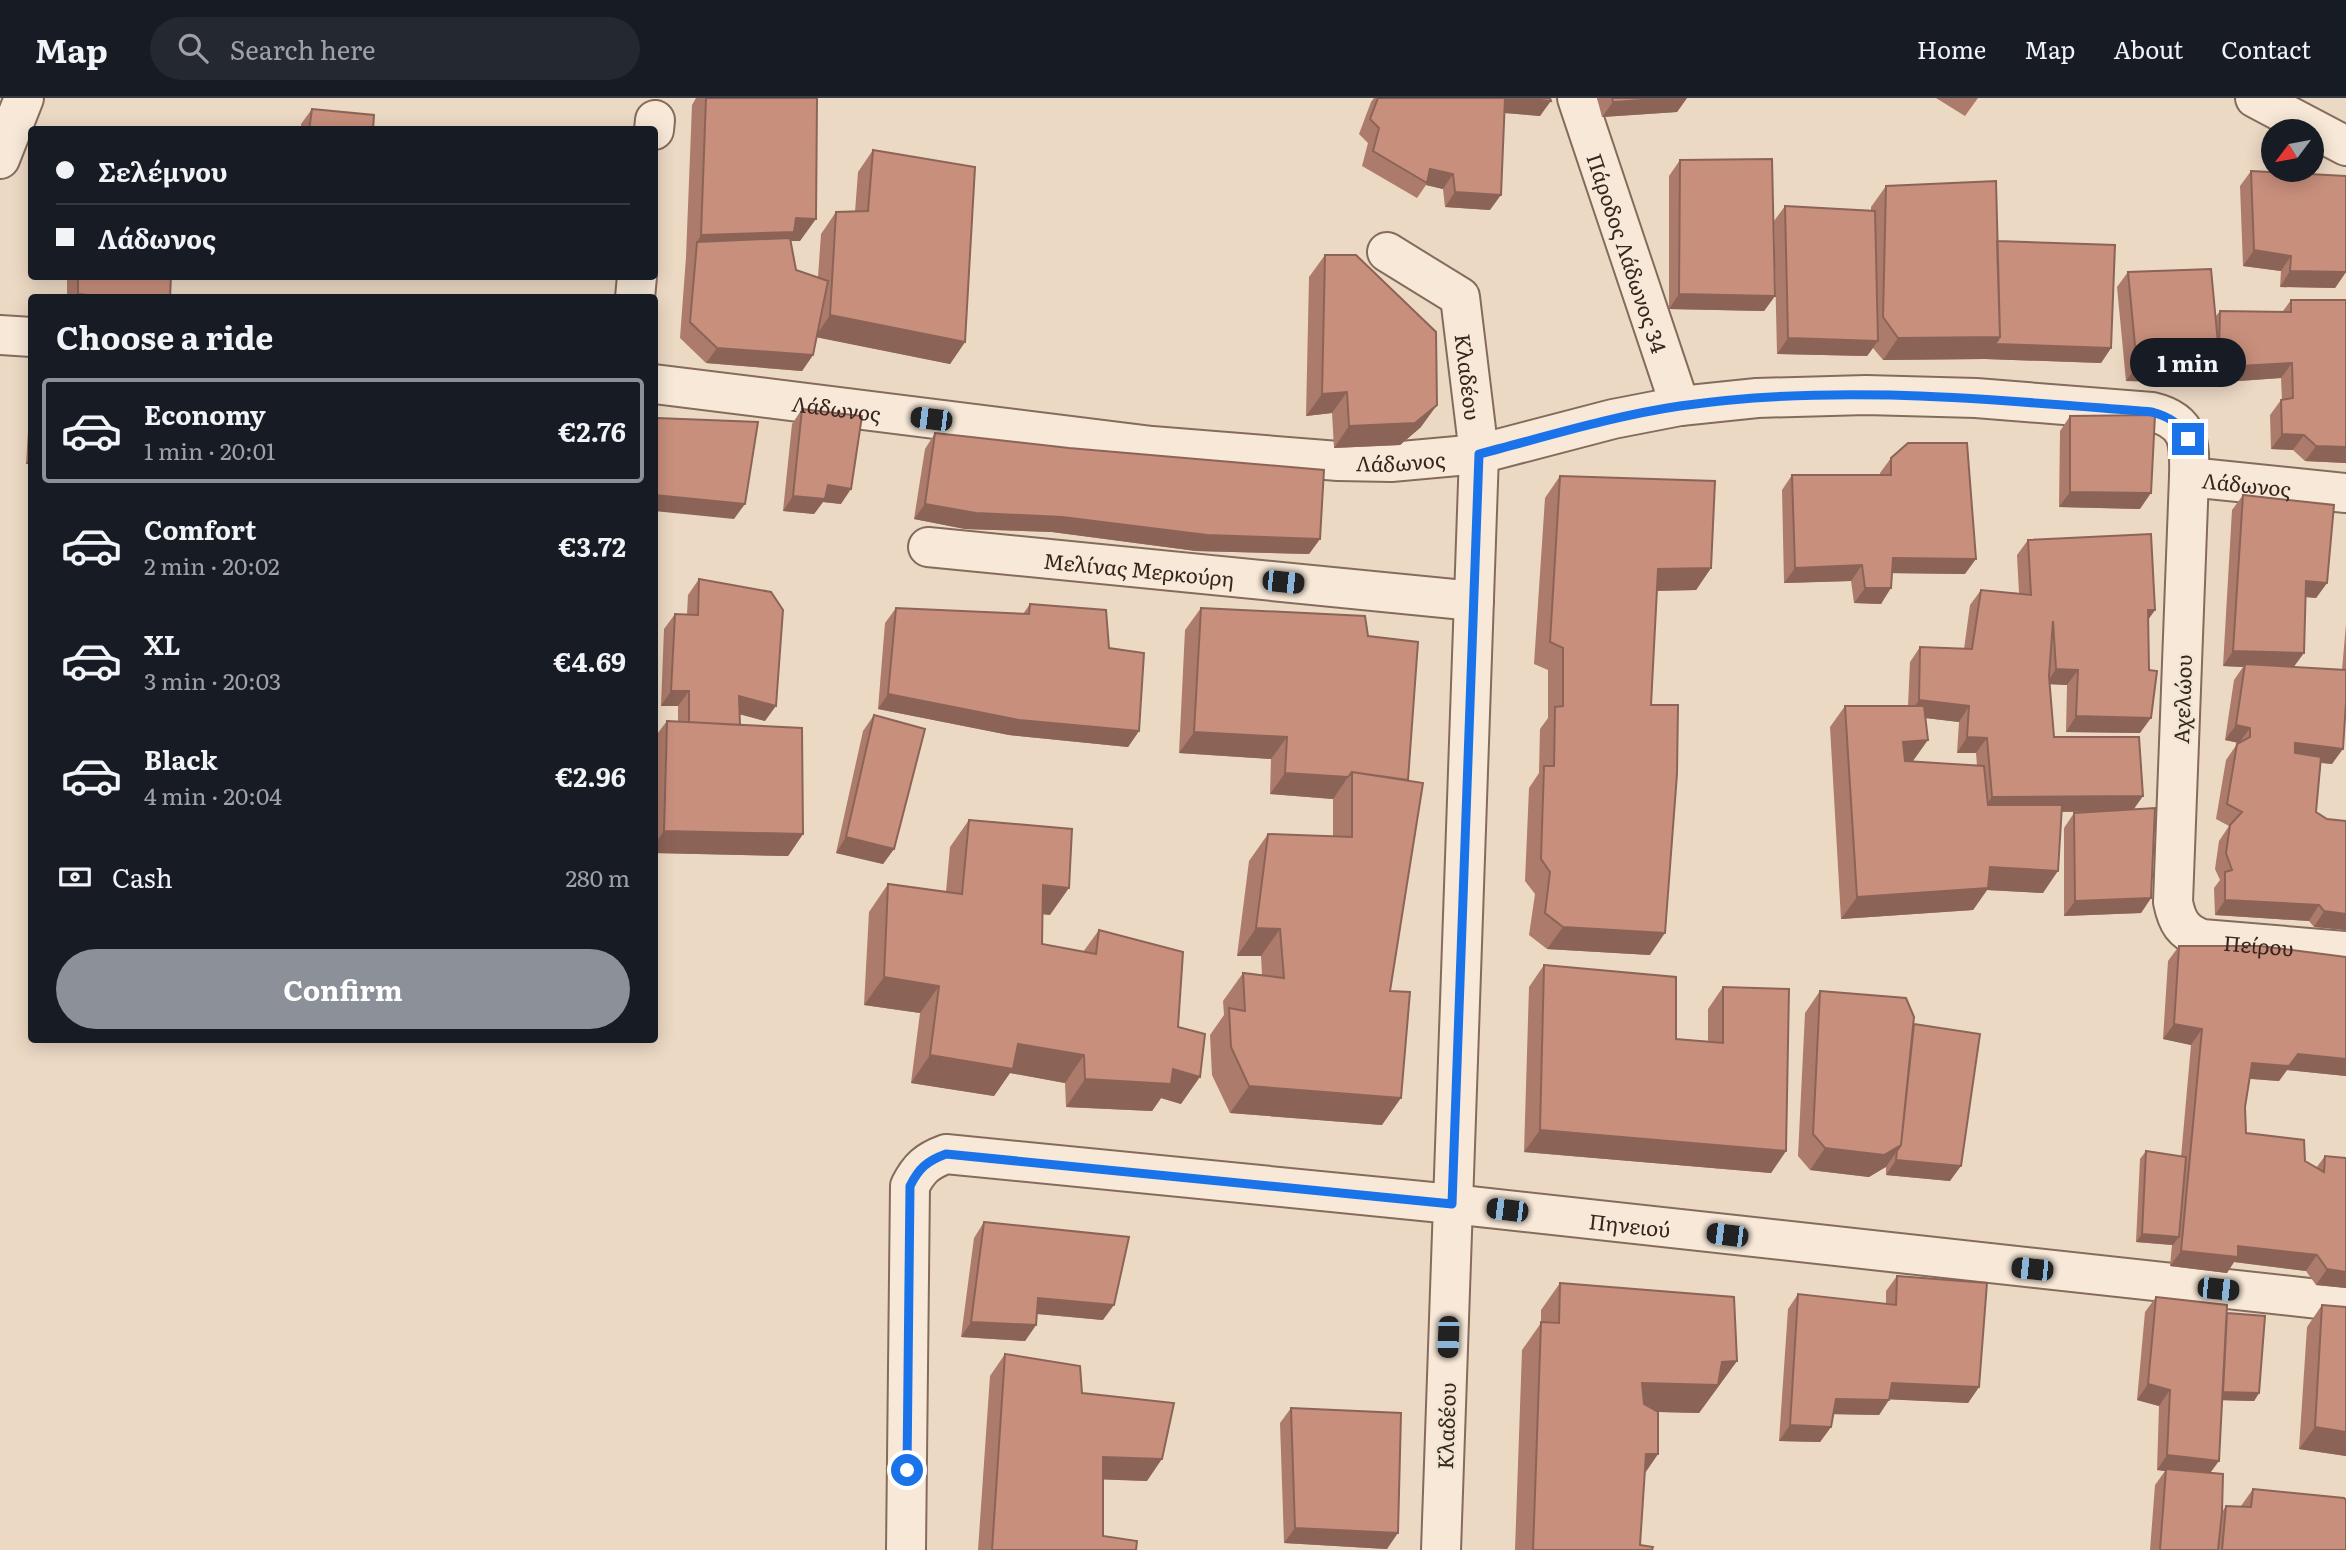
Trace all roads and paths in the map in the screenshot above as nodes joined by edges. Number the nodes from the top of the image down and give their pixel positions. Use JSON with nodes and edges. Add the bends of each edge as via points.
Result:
{"nodes":[{"id":1,"x":24,"y":98,"type":"edge"},
{"id":2,"x":1577,"y":98,"type":"edge"},
{"id":3,"x":2255,"y":98,"type":"edge"},
{"id":4,"x":2346,"y":146,"type":"edge"},
{"id":5,"x":0,"y":159,"type":"edge"},
{"id":6,"x":1387,"y":252,"type":"dead end"},
{"id":7,"x":0,"y":335,"type":"edge"},
{"id":8,"x":28,"y":337,"type":"edge"},
{"id":9,"x":658,"y":384,"type":"edge"},
{"id":10,"x":1680,"y":406,"type":"junction"},
{"id":11,"x":1479,"y":454,"type":"junction"},
{"id":12,"x":2189,"y":477,"type":"junction"},
{"id":13,"x":2346,"y":493,"type":"edge"},
{"id":14,"x":928,"y":547,"type":"dead end"},
{"id":15,"x":1474,"y":601,"type":"junction"},
{"id":16,"x":2177,"y":920,"type":"joint"},
{"id":17,"x":2346,"y":951,"type":"edge"},
{"id":18,"x":1452,"y":1204,"type":"junction"},
{"id":19,"x":2346,"y":1302,"type":"edge"},
{"id":20,"x":906,"y":1550,"type":"edge"},
{"id":21,"x":1441,"y":1550,"type":"edge"}],
"edges":[{"from":1,"to":5,"type":"street"},
{"from":2,"to":10,"type":"street","name":"Πάροδος Λάδωνος 34"},
{"from":3,"to":4,"type":"street"},
{"from":6,"to":11,"type":"street","name":"Κλαδέου","via":[[1460,297]]},
{"from":7,"to":8,"type":"street"},
{"from":9,"to":11,"type":"street","name":"Λάδωνος","via":[[1152,446],[1391,462]]},
{"from":10,"to":11,"type":"street","name":"Λάδωνος"},
{"from":10,"to":12,"type":"street","name":"Λάδωνος","via":[[1866,395],[1976,398],[2152,412],[2168,416],[2188,439]]},
{"from":11,"to":15,"type":"street","name":"Κλαδέου"},
{"from":12,"to":13,"type":"street","name":"Λάδωνος"},
{"from":12,"to":16,"type":"street","name":"Αχελώου","via":[[2173,902]]},
{"from":14,"to":15,"type":"street","name":"Μελίνας Μερκούρη"},
{"from":15,"to":18,"type":"street","name":"Κλαδέου"},
{"from":16,"to":17,"type":"street","name":"Πείρου","via":[[2189,934],[2203,939]]},
{"from":18,"to":19,"type":"street","name":"Πηνειού"},
{"from":18,"to":20,"type":"street","name":"Πηνειού","via":[[946,1154],[929,1161],[917,1171],[910,1186]]},
{"from":18,"to":21,"type":"street","name":"Κλαδέου"}]}
